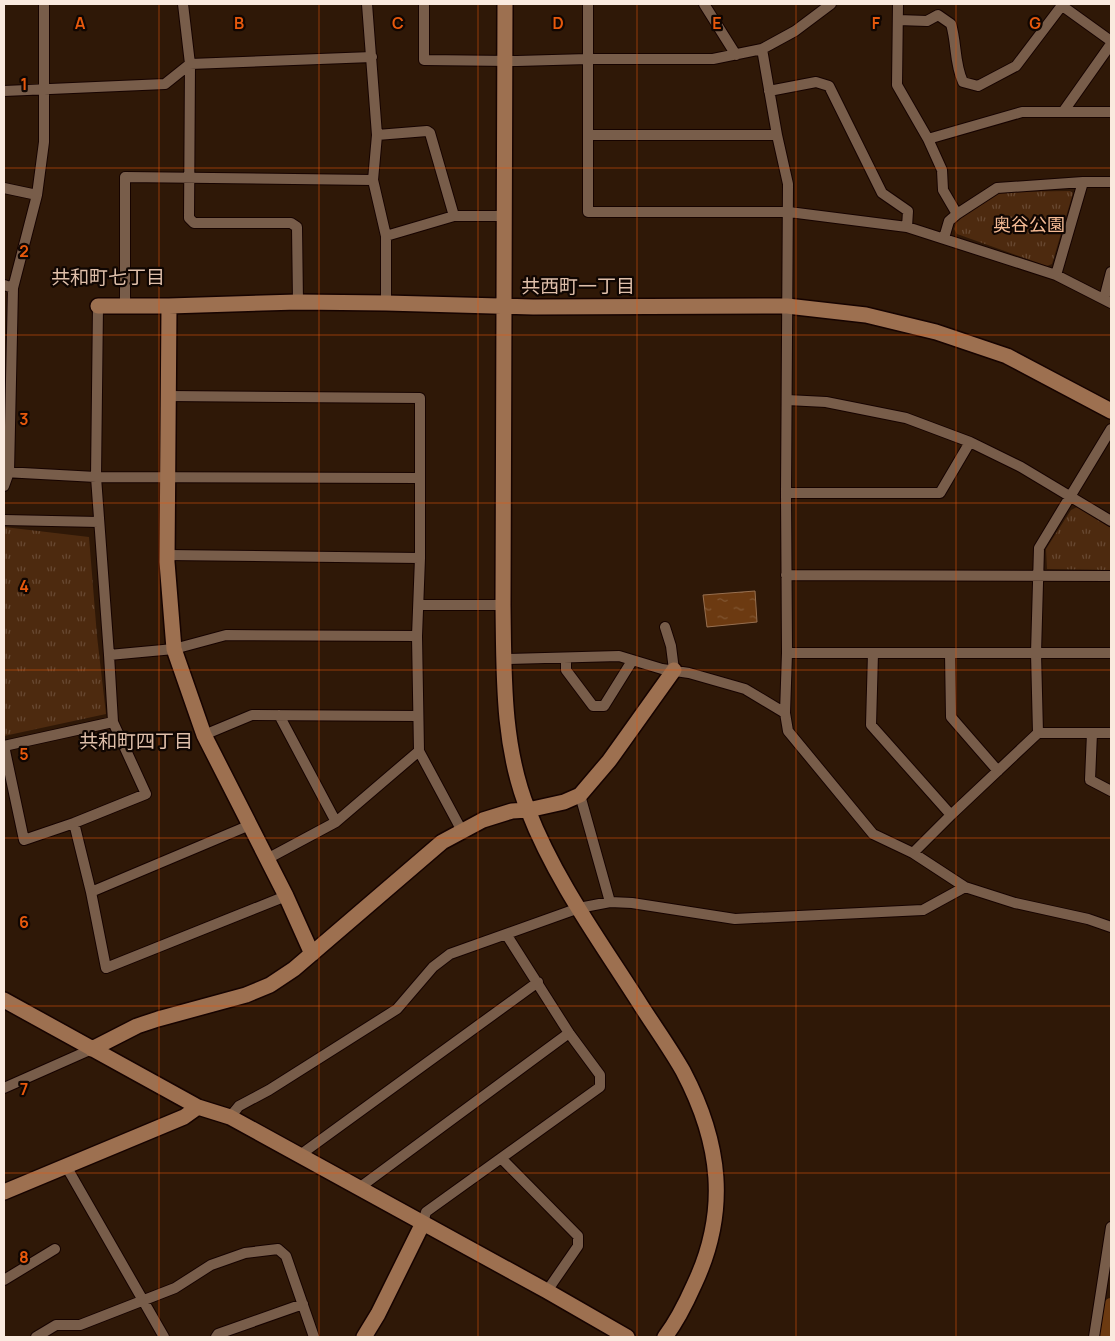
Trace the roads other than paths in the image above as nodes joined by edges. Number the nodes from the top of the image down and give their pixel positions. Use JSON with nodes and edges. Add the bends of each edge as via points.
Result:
{"nodes":[{"id":1,"x":44,"y":4,"type":"edge"},
{"id":2,"x":183,"y":4,"type":"edge"},
{"id":3,"x":367,"y":4,"type":"edge"},
{"id":4,"x":424,"y":4,"type":"edge"},
{"id":5,"x":505,"y":4,"type":"edge"},
{"id":6,"x":588,"y":4,"type":"edge"},
{"id":7,"x":704,"y":4,"type":"edge"},
{"id":8,"x":831,"y":4,"type":"edge"},
{"id":9,"x":898,"y":4,"type":"edge"},
{"id":10,"x":1062,"y":5,"type":"edge"},
{"id":11,"x":898,"y":20,"type":"junction"},
{"id":12,"x":1111,"y":43,"type":"edge"},
{"id":13,"x":762,"y":50,"type":"junction"},
{"id":14,"x":736,"y":55,"type":"junction"},
{"id":15,"x":372,"y":57,"type":"junction"},
{"id":16,"x":588,"y":59,"type":"junction"},
{"id":17,"x":504,"y":61,"type":"junction"},
{"id":18,"x":190,"y":64,"type":"junction"},
{"id":19,"x":44,"y":89,"type":"junction"},
{"id":20,"x":4,"y":91,"type":"edge"},
{"id":21,"x":770,"y":92,"type":"junction"},
{"id":22,"x":1063,"y":112,"type":"junction"},
{"id":23,"x":1111,"y":112,"type":"edge"},
{"id":24,"x":377,"y":135,"type":"junction"},
{"id":25,"x":589,"y":135,"type":"junction"},
{"id":26,"x":776,"y":135,"type":"junction"},
{"id":27,"x":928,"y":139,"type":"junction"},
{"id":28,"x":190,"y":179,"type":"junction"},
{"id":29,"x":373,"y":180,"type":"junction"},
{"id":30,"x":1083,"y":182,"type":"junction"},
{"id":31,"x":1111,"y":182,"type":"edge"},
{"id":32,"x":4,"y":188,"type":"edge"},
{"id":33,"x":37,"y":195,"type":"junction"},
{"id":34,"x":788,"y":212,"type":"junction"},
{"id":35,"x":957,"y":214,"type":"junction"},
{"id":36,"x":454,"y":216,"type":"junction"},
{"id":37,"x":503,"y":216,"type":"junction"},
{"id":38,"x":908,"y":227,"type":"junction"},
{"id":39,"x":386,"y":236,"type":"junction"},
{"id":40,"x":944,"y":238,"type":"junction"},
{"id":41,"x":1111,"y":272,"type":"edge"},
{"id":42,"x":1056,"y":275,"type":"junction"},
{"id":43,"x":9,"y":287,"type":"edge"},
{"id":44,"x":1107,"y":301,"type":"edge"},
{"id":45,"x":298,"y":302,"type":"junction"},
{"id":46,"x":386,"y":303,"type":"junction"},
{"id":47,"x":98,"y":306,"type":"joint"},
{"id":48,"x":125,"y":306,"type":"junction"},
{"id":49,"x":169,"y":306,"type":"junction"},
{"id":50,"x":504,"y":306,"type":"junction"},
{"id":51,"x":787,"y":306,"type":"junction"},
{"id":52,"x":8,"y":343,"type":"edge"},
{"id":53,"x":168,"y":396,"type":"junction"},
{"id":54,"x":787,"y":400,"type":"junction"},
{"id":55,"x":1111,"y":411,"type":"edge"},
{"id":56,"x":7,"y":427,"type":"edge"},
{"id":57,"x":1111,"y":429,"type":"edge"},
{"id":58,"x":970,"y":442,"type":"junction"},
{"id":59,"x":6,"y":472,"type":"edge"},
{"id":60,"x":96,"y":477,"type":"junction"},
{"id":61,"x":168,"y":477,"type":"junction"},
{"id":62,"x":420,"y":478,"type":"junction"},
{"id":63,"x":4,"y":486,"type":"edge"},
{"id":64,"x":786,"y":493,"type":"junction"},
{"id":65,"x":1070,"y":495,"type":"junction"},
{"id":66,"x":4,"y":520,"type":"edge"},
{"id":67,"x":1111,"y":521,"type":"edge"},
{"id":68,"x":99,"y":522,"type":"junction"},
{"id":69,"x":167,"y":555,"type":"junction"},
{"id":70,"x":420,"y":558,"type":"junction"},
{"id":71,"x":786,"y":575,"type":"junction"},
{"id":72,"x":1038,"y":576,"type":"junction"},
{"id":73,"x":1111,"y":576,"type":"edge"},
{"id":74,"x":418,"y":605,"type":"junction"},
{"id":75,"x":503,"y":605,"type":"junction"},
{"id":76,"x":665,"y":627,"type":"dead end"},
{"id":77,"x":418,"y":636,"type":"junction"},
{"id":78,"x":174,"y":649,"type":"junction"},
{"id":79,"x":787,"y":653,"type":"junction"},
{"id":80,"x":873,"y":653,"type":"junction"},
{"id":81,"x":1036,"y":653,"type":"junction"},
{"id":82,"x":1111,"y":653,"type":"edge"},
{"id":83,"x":950,"y":654,"type":"junction"},
{"id":84,"x":109,"y":655,"type":"junction"},
{"id":85,"x":566,"y":658,"type":"junction"},
{"id":86,"x":504,"y":659,"type":"junction"},
{"id":87,"x":632,"y":661,"type":"junction"},
{"id":88,"x":674,"y":670,"type":"junction"},
{"id":89,"x":785,"y":713,"type":"junction"},
{"id":90,"x":279,"y":715,"type":"junction"},
{"id":91,"x":418,"y":716,"type":"junction"},
{"id":92,"x":114,"y":722,"type":"junction"},
{"id":93,"x":1038,"y":733,"type":"junction"},
{"id":94,"x":1092,"y":733,"type":"junction"},
{"id":95,"x":1111,"y":733,"type":"edge"},
{"id":96,"x":204,"y":735,"type":"junction"},
{"id":97,"x":419,"y":751,"type":"junction"},
{"id":98,"x":998,"y":771,"type":"junction"},
{"id":99,"x":1111,"y":791,"type":"edge"},
{"id":100,"x":580,"y":795,"type":"junction"},
{"id":101,"x":528,"y":810,"type":"junction"},
{"id":102,"x":950,"y":815,"type":"junction"},
{"id":103,"x":336,"y":822,"type":"junction"},
{"id":104,"x":74,"y":823,"type":"junction"},
{"id":105,"x":250,"y":825,"type":"junction"},
{"id":106,"x":462,"y":832,"type":"junction"},
{"id":107,"x":913,"y":853,"type":"junction"},
{"id":108,"x":267,"y":859,"type":"junction"},
{"id":109,"x":965,"y":887,"type":"junction"},
{"id":110,"x":91,"y":892,"type":"junction"},
{"id":111,"x":286,"y":896,"type":"junction"},
{"id":112,"x":610,"y":902,"type":"junction"},
{"id":113,"x":579,"y":908,"type":"junction"},
{"id":114,"x":1111,"y":928,"type":"edge"},
{"id":115,"x":506,"y":934,"type":"junction"},
{"id":116,"x":312,"y":954,"type":"junction"},
{"id":117,"x":538,"y":982,"type":"junction"},
{"id":118,"x":4,"y":1000,"type":"edge"},
{"id":119,"x":569,"y":1033,"type":"junction"},
{"id":120,"x":92,"y":1049,"type":"junction"},
{"id":121,"x":4,"y":1088,"type":"edge"},
{"id":122,"x":198,"y":1107,"type":"junction"},
{"id":123,"x":230,"y":1117,"type":"junction"},
{"id":124,"x":300,"y":1155,"type":"junction"},
{"id":125,"x":502,"y":1159,"type":"junction"},
{"id":126,"x":66,"y":1166,"type":"junction"},
{"id":127,"x":359,"y":1188,"type":"junction"},
{"id":128,"x":4,"y":1192,"type":"edge"},
{"id":129,"x":423,"y":1223,"type":"junction"},
{"id":130,"x":1111,"y":1228,"type":"edge"},
{"id":131,"x":55,"y":1250,"type":"dead end"},
{"id":132,"x":4,"y":1280,"type":"edge"},
{"id":133,"x":547,"y":1291,"type":"junction"},
{"id":134,"x":143,"y":1301,"type":"junction"},
{"id":135,"x":303,"y":1304,"type":"junction"},
{"id":136,"x":40,"y":1336,"type":"edge"},
{"id":137,"x":164,"y":1337,"type":"edge"},
{"id":138,"x":216,"y":1337,"type":"edge"},
{"id":139,"x":314,"y":1337,"type":"edge"},
{"id":140,"x":364,"y":1337,"type":"edge"},
{"id":141,"x":627,"y":1337,"type":"edge"},
{"id":142,"x":665,"y":1337,"type":"edge"},
{"id":143,"x":1094,"y":1337,"type":"edge"}],
"edges":[{"from":1,"to":19,"type":"street"},
{"from":2,"to":18,"type":"street"},
{"from":3,"to":15,"type":"street"},
{"from":4,"to":17,"type":"street","via":[[424,60]]},
{"from":5,"to":17,"type":"street"},
{"from":6,"to":16,"type":"street"},
{"from":7,"to":14,"type":"street"},
{"from":8,"to":13,"type":"street"},
{"from":9,"to":11,"type":"street"},
{"from":10,"to":11,"type":"street","via":[[1016,66],[978,86],[963,82],[957,69],[951,24],[938,16],[927,21]]},
{"from":10,"to":12,"type":"street"},
{"from":11,"to":27,"type":"street","via":[[897,85]]},
{"from":12,"to":22,"type":"street"},
{"from":13,"to":14,"type":"street"},
{"from":13,"to":21,"type":"street"},
{"from":14,"to":16,"type":"street","via":[[713,59]]},
{"from":15,"to":18,"type":"street"},
{"from":15,"to":24,"type":"street"},
{"from":16,"to":17,"type":"street"},
{"from":16,"to":25,"type":"street"},
{"from":17,"to":37,"type":"street"},
{"from":18,"to":19,"type":"street","via":[[165,84]]},
{"from":18,"to":28,"type":"street"},
{"from":19,"to":20,"type":"street"},
{"from":19,"to":33,"type":"street","via":[[44,142]]},
{"from":21,"to":26,"type":"street"},
{"from":21,"to":38,"type":"street","via":[[816,82],[829,86],[882,193],[908,211]]},
{"from":22,"to":23,"type":"street"},
{"from":22,"to":27,"type":"street","via":[[1022,112]]},
{"from":24,"to":29,"type":"street"},
{"from":24,"to":36,"type":"street","via":[[430,133]]},
{"from":25,"to":26,"type":"street"},
{"from":25,"to":34,"type":"street","via":[[588,212]]},
{"from":26,"to":34,"type":"street","via":[[788,184]]},
{"from":27,"to":35,"type":"street","via":[[942,170],[942,190]]},
{"from":28,"to":29,"type":"street"},
{"from":28,"to":45,"type":"street","via":[[189,218],[194,223],[291,223],[297,227]]},
{"from":28,"to":48,"type":"street","via":[[125,177]]},
{"from":29,"to":39,"type":"street"},
{"from":30,"to":31,"type":"street"},
{"from":30,"to":35,"type":"street","via":[[997,188]]},
{"from":30,"to":42,"type":"street"},
{"from":32,"to":33,"type":"street"},
{"from":33,"to":43,"type":"street"},
{"from":34,"to":38,"type":"street"},
{"from":34,"to":51,"type":"street"},
{"from":35,"to":40,"type":"street","via":[[949,221]]},
{"from":36,"to":37,"type":"street"},
{"from":36,"to":39,"type":"street"},
{"from":37,"to":50,"type":"street"},
{"from":38,"to":40,"type":"street"},
{"from":39,"to":46,"type":"street"},
{"from":40,"to":42,"type":"street"},
{"from":41,"to":44,"type":"street"},
{"from":42,"to":44,"type":"street"},
{"from":43,"to":52,"type":"street"},
{"from":45,"to":46,"type":"street"},
{"from":45,"to":49,"type":"street"},
{"from":46,"to":50,"type":"street"},
{"from":47,"to":48,"type":"street"},
{"from":47,"to":60,"type":"street"},
{"from":48,"to":49,"type":"street"},
{"from":49,"to":53,"type":"street"},
{"from":50,"to":51,"type":"street"},
{"from":50,"to":75,"type":"street"},
{"from":51,"to":54,"type":"street"},
{"from":51,"to":55,"type":"street","via":[[866,315],[936,332],[1007,356]]},
{"from":52,"to":56,"type":"street"},
{"from":53,"to":61,"type":"street"},
{"from":53,"to":62,"type":"street","via":[[420,398]]},
{"from":54,"to":58,"type":"street","via":[[826,402],[906,418]]},
{"from":54,"to":64,"type":"street"},
{"from":56,"to":59,"type":"street"},
{"from":57,"to":65,"type":"street"},
{"from":58,"to":64,"type":"street","via":[[940,493]]},
{"from":58,"to":65,"type":"street"},
{"from":59,"to":60,"type":"street"},
{"from":59,"to":63,"type":"street"},
{"from":60,"to":61,"type":"street"},
{"from":60,"to":68,"type":"street"},
{"from":61,"to":62,"type":"street"},
{"from":61,"to":69,"type":"street"},
{"from":62,"to":70,"type":"street"},
{"from":64,"to":71,"type":"street"},
{"from":65,"to":67,"type":"street"},
{"from":65,"to":72,"type":"street","via":[[1039,548]]},
{"from":66,"to":68,"type":"street"},
{"from":68,"to":84,"type":"street"},
{"from":69,"to":70,"type":"street"},
{"from":69,"to":78,"type":"street"},
{"from":70,"to":74,"type":"street"},
{"from":71,"to":72,"type":"street"},
{"from":71,"to":79,"type":"street"},
{"from":72,"to":73,"type":"street"},
{"from":72,"to":81,"type":"street"},
{"from":74,"to":75,"type":"street"},
{"from":74,"to":77,"type":"street"},
{"from":75,"to":86,"type":"street"},
{"from":76,"to":88,"type":"street"},
{"from":77,"to":78,"type":"street","via":[[226,635]]},
{"from":77,"to":91,"type":"street"},
{"from":78,"to":84,"type":"street"},
{"from":78,"to":96,"type":"street"},
{"from":79,"to":80,"type":"street"},
{"from":79,"to":89,"type":"street"},
{"from":80,"to":83,"type":"street"},
{"from":80,"to":102,"type":"street","via":[[871,725]]},
{"from":81,"to":82,"type":"street"},
{"from":81,"to":83,"type":"street"},
{"from":81,"to":93,"type":"street"},
{"from":83,"to":98,"type":"street","via":[[950,717]]},
{"from":84,"to":92,"type":"street"},
{"from":85,"to":86,"type":"street"},
{"from":85,"to":87,"type":"street","via":[[618,656]]},
{"from":85,"to":87,"type":"street","via":[[566,670],[593,706],[604,706]]},
{"from":86,"to":101,"type":"street","via":[[509,733],[516,774]]},
{"from":87,"to":88,"type":"street"},
{"from":88,"to":89,"type":"street","via":[[746,688]]},
{"from":88,"to":100,"type":"street","via":[[609,761]]},
{"from":89,"to":107,"type":"street","via":[[788,731],[873,834]]},
{"from":90,"to":91,"type":"street"},
{"from":90,"to":96,"type":"street","via":[[252,715]]},
{"from":90,"to":103,"type":"street"},
{"from":91,"to":97,"type":"street"},
{"from":92,"to":104,"type":"street","via":[[146,794]]},
{"from":92,"to":104,"type":"street","via":[[4,746],[24,840]]},
{"from":93,"to":94,"type":"street"},
{"from":93,"to":98,"type":"street"},
{"from":94,"to":95,"type":"street"},
{"from":94,"to":99,"type":"street","via":[[1090,780]]},
{"from":96,"to":105,"type":"street"},
{"from":97,"to":103,"type":"street"},
{"from":97,"to":106,"type":"street"},
{"from":98,"to":102,"type":"street"},
{"from":100,"to":101,"type":"street"},
{"from":100,"to":112,"type":"street"},
{"from":101,"to":106,"type":"street","via":[[483,820]]},
{"from":101,"to":113,"type":"street","via":[[548,856]]},
{"from":102,"to":107,"type":"street"},
{"from":103,"to":108,"type":"street"},
{"from":104,"to":110,"type":"street"},
{"from":105,"to":108,"type":"street"},
{"from":105,"to":110,"type":"street"},
{"from":106,"to":116,"type":"street","via":[[442,842]]},
{"from":107,"to":109,"type":"street"},
{"from":108,"to":111,"type":"street"},
{"from":109,"to":112,"type":"street","via":[[923,910],[745,919]]},
{"from":109,"to":114,"type":"street"},
{"from":110,"to":111,"type":"street","via":[[106,968]]},
{"from":111,"to":116,"type":"street"},
{"from":112,"to":113,"type":"street"},
{"from":113,"to":115,"type":"street"},
{"from":113,"to":142,"type":"street","via":[[682,1070],[699,1104],[710,1140],[716,1172],[717,1206],[712,1238],[703,1266],[674,1326]]},
{"from":115,"to":117,"type":"street"},
{"from":115,"to":123,"type":"street","via":[[450,954],[434,967],[397,1009],[239,1106]]},
{"from":116,"to":120,"type":"street","via":[[270,985],[137,1026]]},
{"from":117,"to":119,"type":"street"},
{"from":117,"to":124,"type":"street"},
{"from":118,"to":120,"type":"street"},
{"from":119,"to":125,"type":"street","via":[[600,1075],[600,1087]]},
{"from":119,"to":127,"type":"street"},
{"from":120,"to":121,"type":"street"},
{"from":120,"to":122,"type":"street"},
{"from":122,"to":123,"type":"street"},
{"from":122,"to":126,"type":"street","via":[[184,1117]]},
{"from":123,"to":124,"type":"street"},
{"from":124,"to":127,"type":"street"},
{"from":125,"to":129,"type":"street","via":[[426,1212]]},
{"from":125,"to":133,"type":"street","via":[[578,1236],[578,1246]]},
{"from":126,"to":128,"type":"street"},
{"from":126,"to":134,"type":"street"},
{"from":127,"to":129,"type":"street"},
{"from":129,"to":133,"type":"street"},
{"from":129,"to":140,"type":"street"},
{"from":130,"to":143,"type":"street"},
{"from":131,"to":132,"type":"street"},
{"from":133,"to":141,"type":"street"},
{"from":134,"to":135,"type":"street","via":[[175,1288],[210,1265],[245,1253],[278,1249],[286,1256]]},
{"from":134,"to":136,"type":"street","via":[[80,1326],[56,1325]]},
{"from":134,"to":137,"type":"street"},
{"from":135,"to":138,"type":"street"},
{"from":135,"to":139,"type":"street"}]}
